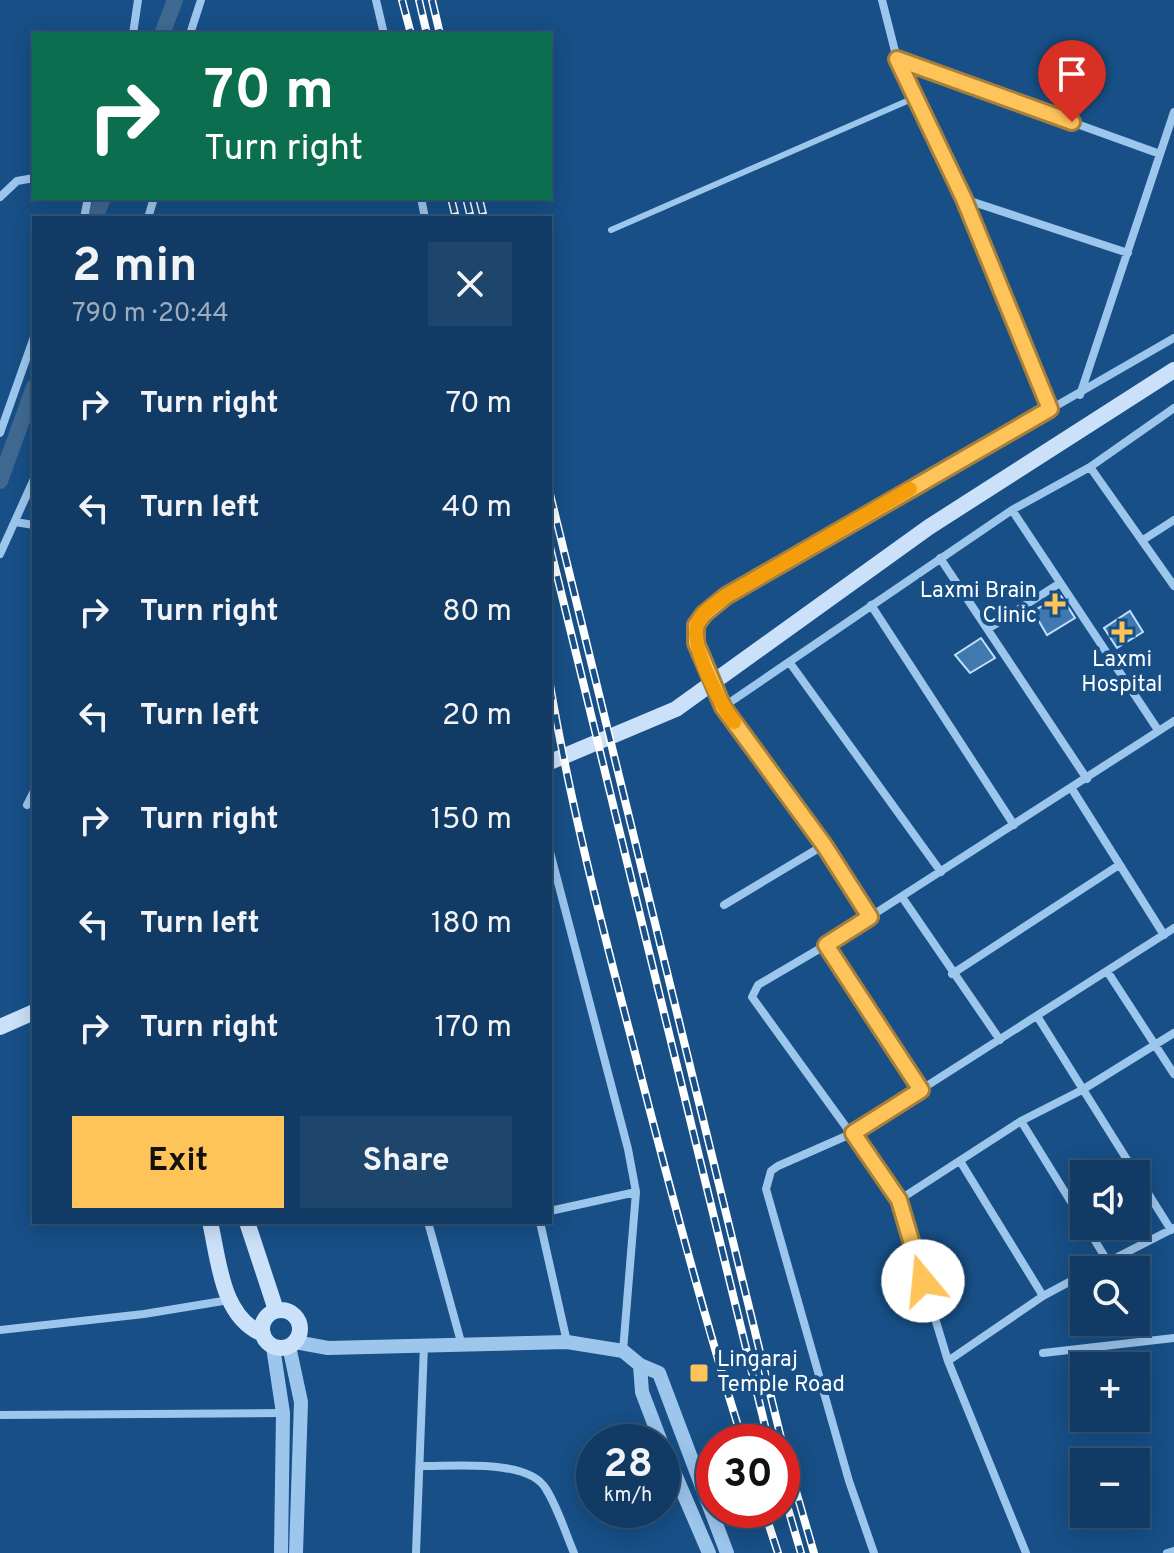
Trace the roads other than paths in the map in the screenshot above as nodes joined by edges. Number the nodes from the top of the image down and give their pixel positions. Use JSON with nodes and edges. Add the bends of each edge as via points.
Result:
{"nodes":[{"id":1,"x":138,"y":0,"type":"edge"},
{"id":2,"x":201,"y":0,"type":"edge"},
{"id":3,"x":376,"y":0,"type":"edge"},
{"id":4,"x":882,"y":0,"type":"edge"},
{"id":5,"x":133,"y":32,"type":"edge"},
{"id":6,"x":191,"y":32,"type":"edge"},
{"id":7,"x":384,"y":32,"type":"edge"},
{"id":8,"x":897,"y":59,"type":"junction"},
{"id":9,"x":914,"y":98,"type":"junction"},
{"id":10,"x":1174,"y":112,"type":"edge"},
{"id":11,"x":1160,"y":154,"type":"junction"},
{"id":12,"x":32,"y":178,"type":"edge"},
{"id":13,"x":0,"y":197,"type":"edge"},
{"id":14,"x":964,"y":199,"type":"junction"},
{"id":15,"x":611,"y":230,"type":"dead end"},
{"id":16,"x":1128,"y":253,"type":"junction"},
{"id":17,"x":1174,"y":338,"type":"edge"},
{"id":18,"x":32,"y":343,"type":"edge"},
{"id":19,"x":1174,"y":370,"type":"edge"},
{"id":20,"x":1080,"y":395,"type":"junction"},
{"id":21,"x":1174,"y":408,"type":"edge"},
{"id":22,"x":1050,"y":409,"type":"junction"},
{"id":23,"x":0,"y":433,"type":"edge"},
{"id":24,"x":1090,"y":467,"type":"junction"},
{"id":25,"x":32,"y":484,"type":"edge"},
{"id":26,"x":1012,"y":510,"type":"junction"},
{"id":27,"x":1174,"y":520,"type":"edge"},
{"id":28,"x":15,"y":522,"type":"junction"},
{"id":29,"x":32,"y":525,"type":"edge"},
{"id":30,"x":1143,"y":540,"type":"junction"},
{"id":31,"x":0,"y":554,"type":"edge"},
{"id":32,"x":940,"y":558,"type":"junction"},
{"id":33,"x":1060,"y":583,"type":"junction"},
{"id":34,"x":1174,"y":586,"type":"edge"},
{"id":35,"x":871,"y":605,"type":"junction"},
{"id":36,"x":988,"y":629,"type":"junction"},
{"id":37,"x":790,"y":663,"type":"junction"},
{"id":38,"x":723,"y":707,"type":"junction"},
{"id":39,"x":1174,"y":721,"type":"edge"},
{"id":40,"x":1158,"y":730,"type":"junction"},
{"id":41,"x":552,"y":761,"type":"edge"},
{"id":42,"x":1087,"y":779,"type":"junction"},
{"id":43,"x":1072,"y":789,"type":"junction"},
{"id":44,"x":32,"y":795,"type":"edge"},
{"id":45,"x":27,"y":805,"type":"dead end"},
{"id":46,"x":1014,"y":825,"type":"junction"},
{"id":47,"x":824,"y":845,"type":"junction"},
{"id":48,"x":552,"y":860,"type":"edge"},
{"id":49,"x":1119,"y":865,"type":"junction"},
{"id":50,"x":941,"y":872,"type":"junction"},
{"id":51,"x":902,"y":897,"type":"junction"},
{"id":52,"x":724,"y":905,"type":"dead end"},
{"id":53,"x":870,"y":917,"type":"junction"},
{"id":54,"x":1174,"y":928,"type":"edge"},
{"id":55,"x":1164,"y":935,"type":"junction"},
{"id":56,"x":826,"y":945,"type":"junction"},
{"id":57,"x":1107,"y":971,"type":"junction"},
{"id":58,"x":952,"y":974,"type":"junction"},
{"id":59,"x":32,"y":1013,"type":"edge"},
{"id":60,"x":1037,"y":1016,"type":"junction"},
{"id":61,"x":0,"y":1027,"type":"edge"},
{"id":62,"x":1174,"y":1033,"type":"edge"},
{"id":63,"x":1000,"y":1040,"type":"junction"},
{"id":64,"x":1155,"y":1046,"type":"junction"},
{"id":65,"x":1174,"y":1074,"type":"edge"},
{"id":66,"x":921,"y":1090,"type":"junction"},
{"id":67,"x":1082,"y":1090,"type":"junction"},
{"id":68,"x":1021,"y":1121,"type":"junction"},
{"id":69,"x":853,"y":1133,"type":"junction"},
{"id":70,"x":1127,"y":1160,"type":"edge"},
{"id":71,"x":960,"y":1161,"type":"junction"},
{"id":72,"x":636,"y":1192,"type":"junction"},
{"id":73,"x":1150,"y":1195,"type":"edge"},
{"id":74,"x":899,"y":1200,"type":"junction"},
{"id":75,"x":1070,"y":1201,"type":"edge"},
{"id":76,"x":552,"y":1211,"type":"edge"},
{"id":77,"x":210,"y":1224,"type":"edge"},
{"id":78,"x":248,"y":1224,"type":"edge"},
{"id":79,"x":429,"y":1224,"type":"edge"},
{"id":80,"x":540,"y":1224,"type":"edge"},
{"id":81,"x":1173,"y":1229,"type":"edge"},
{"id":82,"x":1120,"y":1256,"type":"edge"},
{"id":83,"x":1070,"y":1282,"type":"edge"},
{"id":84,"x":1043,"y":1296,"type":"junction"},
{"id":85,"x":229,"y":1300,"type":"junction"},
{"id":86,"x":276,"y":1310,"type":"junction"},
{"id":87,"x":0,"y":1330,"type":"edge"},
{"id":88,"x":1174,"y":1338,"type":"edge"},
{"id":89,"x":280,"y":1342,"type":"junction"},
{"id":90,"x":461,"y":1342,"type":"junction"},
{"id":91,"x":567,"y":1342,"type":"junction"},
{"id":92,"x":424,"y":1344,"type":"junction"},
{"id":93,"x":623,"y":1351,"type":"junction"},
{"id":94,"x":1043,"y":1353,"type":"dead end"},
{"id":95,"x":948,"y":1361,"type":"junction"},
{"id":96,"x":640,"y":1365,"type":"junction"},
{"id":97,"x":283,"y":1413,"type":"junction"},
{"id":98,"x":0,"y":1415,"type":"edge"},
{"id":99,"x":655,"y":1424,"type":"edge"},
{"id":100,"x":420,"y":1466,"type":"junction"},
{"id":101,"x":680,"y":1485,"type":"edge"},
{"id":102,"x":1174,"y":1551,"type":"edge"},
{"id":103,"x":281,"y":1553,"type":"edge"},
{"id":104,"x":296,"y":1553,"type":"edge"},
{"id":105,"x":416,"y":1553,"type":"edge"},
{"id":106,"x":574,"y":1553,"type":"edge"},
{"id":107,"x":709,"y":1553,"type":"edge"},
{"id":108,"x":727,"y":1553,"type":"edge"},
{"id":109,"x":874,"y":1553,"type":"edge"},
{"id":110,"x":1026,"y":1553,"type":"edge"},
{"id":111,"x":1167,"y":1553,"type":"edge"}],
"edges":[{"from":1,"to":5,"type":"street"},
{"from":2,"to":6,"type":"street"},
{"from":3,"to":7,"type":"street"},
{"from":4,"to":8,"type":"street"},
{"from":8,"to":9,"type":"street"},
{"from":8,"to":11,"type":"street"},
{"from":9,"to":14,"type":"street"},
{"from":9,"to":15,"type":"lane"},
{"from":10,"to":11,"type":"street"},
{"from":11,"to":16,"type":"street"},
{"from":12,"to":13,"type":"street","via":[[17,181]]},
{"from":14,"to":16,"type":"street"},
{"from":14,"to":22,"type":"street"},
{"from":16,"to":20,"type":"street"},
{"from":17,"to":20,"type":"street"},
{"from":18,"to":23,"type":"street"},
{"from":19,"to":41,"type":"main road","via":[[929,527],[676,709]]},
{"from":20,"to":22,"type":"street"},
{"from":21,"to":24,"type":"street"},
{"from":22,"to":38,"type":"street","via":[[726,596],[704,614],[696,625],[696,643]]},
{"from":24,"to":26,"type":"street"},
{"from":24,"to":30,"type":"street"},
{"from":25,"to":28,"type":"street"},
{"from":26,"to":32,"type":"street"},
{"from":26,"to":33,"type":"street"},
{"from":27,"to":30,"type":"street"},
{"from":28,"to":29,"type":"street"},
{"from":28,"to":31,"type":"street"},
{"from":30,"to":34,"type":"street"},
{"from":32,"to":35,"type":"street"},
{"from":32,"to":36,"type":"street"},
{"from":33,"to":36,"type":"street"},
{"from":33,"to":40,"type":"street"},
{"from":35,"to":37,"type":"street"},
{"from":35,"to":46,"type":"street"},
{"from":36,"to":42,"type":"street"},
{"from":37,"to":38,"type":"street"},
{"from":37,"to":50,"type":"street"},
{"from":38,"to":47,"type":"street"},
{"from":39,"to":40,"type":"street"},
{"from":40,"to":42,"type":"street"},
{"from":42,"to":43,"type":"street"},
{"from":43,"to":46,"type":"street"},
{"from":43,"to":49,"type":"street"},
{"from":44,"to":45,"type":"street"},
{"from":46,"to":50,"type":"street"},
{"from":47,"to":52,"type":"street"},
{"from":47,"to":53,"type":"street"},
{"from":48,"to":72,"type":"street"},
{"from":49,"to":55,"type":"street"},
{"from":49,"to":58,"type":"street"},
{"from":50,"to":51,"type":"street"},
{"from":51,"to":53,"type":"street"},
{"from":51,"to":58,"type":"street"},
{"from":53,"to":56,"type":"street"},
{"from":54,"to":55,"type":"street"},
{"from":55,"to":57,"type":"street"},
{"from":56,"to":66,"type":"street"},
{"from":56,"to":69,"type":"street","via":[[758,985],[752,997]]},
{"from":57,"to":60,"type":"street"},
{"from":57,"to":64,"type":"street"},
{"from":58,"to":63,"type":"street"},
{"from":59,"to":61,"type":"main road"},
{"from":60,"to":63,"type":"street"},
{"from":60,"to":67,"type":"street"},
{"from":62,"to":64,"type":"street"},
{"from":63,"to":66,"type":"street"},
{"from":64,"to":65,"type":"street"},
{"from":64,"to":67,"type":"street"},
{"from":66,"to":69,"type":"street"},
{"from":67,"to":68,"type":"street"},
{"from":67,"to":70,"type":"street"},
{"from":68,"to":71,"type":"street"},
{"from":68,"to":75,"type":"street"},
{"from":69,"to":74,"type":"street"},
{"from":69,"to":109,"type":"street","via":[[778,1166],[766,1189]]},
{"from":71,"to":74,"type":"street"},
{"from":71,"to":84,"type":"street"},
{"from":72,"to":76,"type":"street"},
{"from":72,"to":93,"type":"street"},
{"from":73,"to":81,"type":"street"},
{"from":74,"to":95,"type":"street"},
{"from":77,"to":85,"type":"main road"},
{"from":78,"to":86,"type":"main road"},
{"from":79,"to":90,"type":"street"},
{"from":80,"to":91,"type":"street"},
{"from":81,"to":82,"type":"street"},
{"from":83,"to":84,"type":"street"},
{"from":84,"to":95,"type":"street"},
{"from":85,"to":87,"type":"street"},
{"from":85,"to":89,"type":"main road","via":[[246,1325]]},
{"from":86,"to":89,"type":"main road","via":[[263,1322]]},
{"from":86,"to":89,"type":"main road","via":[[297,1318],[300,1331]]},
{"from":88,"to":94,"type":"street"},
{"from":89,"to":92,"type":"street","via":[[328,1348]]},
{"from":89,"to":97,"type":"street"},
{"from":89,"to":104,"type":"street","via":[[301,1402]]},
{"from":90,"to":91,"type":"street"},
{"from":90,"to":92,"type":"street"},
{"from":91,"to":93,"type":"street"},
{"from":92,"to":100,"type":"street"},
{"from":93,"to":96,"type":"street"},
{"from":95,"to":110,"type":"street"},
{"from":96,"to":99,"type":"street","via":[[642,1392]]},
{"from":96,"to":108,"type":"street","via":[[659,1373]]},
{"from":97,"to":98,"type":"street"},
{"from":97,"to":103,"type":"street"},
{"from":100,"to":105,"type":"street"},
{"from":100,"to":106,"type":"street","via":[[519,1469],[535,1475],[546,1488]]},
{"from":101,"to":107,"type":"street"},
{"from":102,"to":111,"type":"street"}]}
